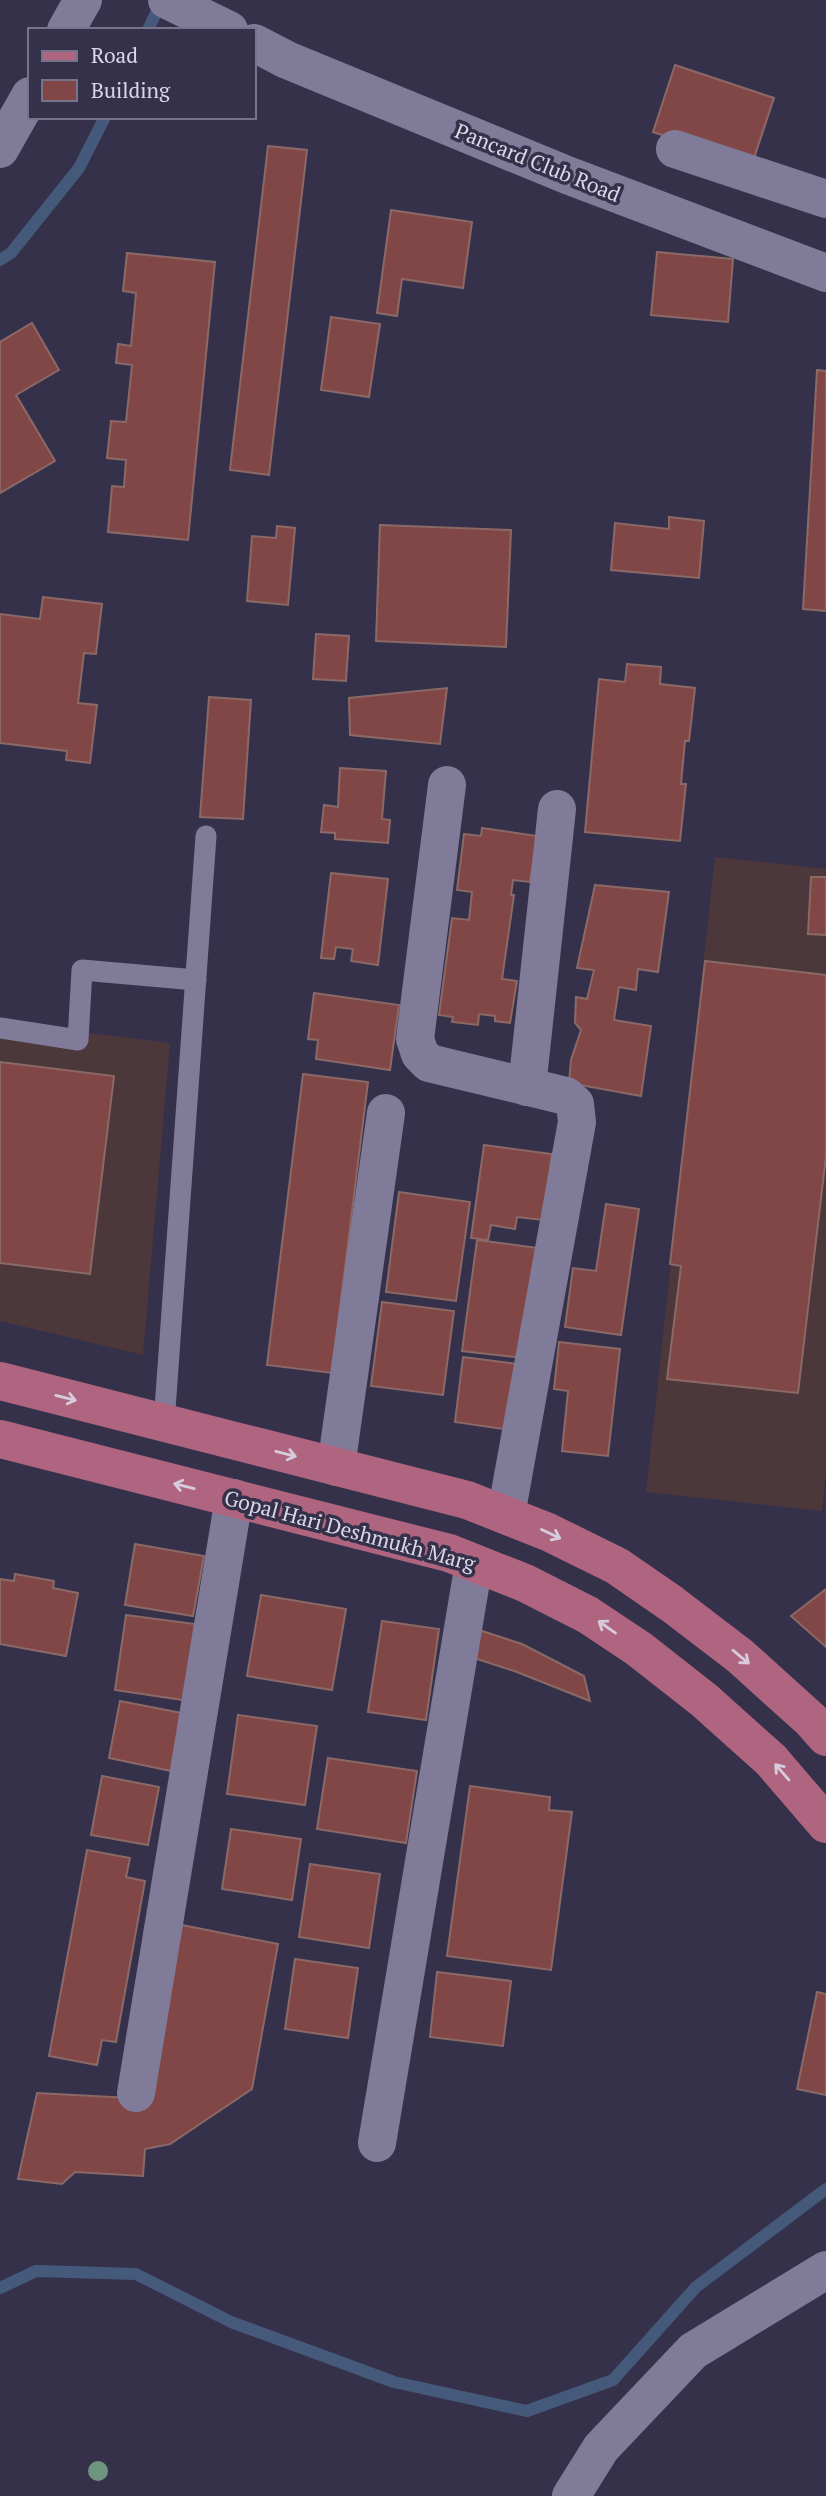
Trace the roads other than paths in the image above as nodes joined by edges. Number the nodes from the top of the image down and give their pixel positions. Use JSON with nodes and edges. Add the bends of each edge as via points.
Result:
{"nodes":[{"id":1,"x":83,"y":0,"type":"edge"},
{"id":2,"x":67,"y":28,"type":"edge"},
{"id":3,"x":256,"y":44,"type":"edge"},
{"id":4,"x":28,"y":100,"type":"edge"},
{"id":5,"x":0,"y":149,"type":"edge"},
{"id":6,"x":675,"y":149,"type":"dead end"},
{"id":7,"x":826,"y":199,"type":"edge"},
{"id":8,"x":826,"y":273,"type":"edge"},
{"id":9,"x":447,"y":785,"type":"dead end"},
{"id":10,"x":558,"y":809,"type":"dead end"},
{"id":11,"x":206,"y":836,"type":"dead end"},
{"id":12,"x":196,"y":980,"type":"junction"},
{"id":13,"x":0,"y":1028,"type":"edge"},
{"id":14,"x":527,"y":1087,"type":"junction"},
{"id":15,"x":386,"y":1113,"type":"dead end"},
{"id":16,"x":0,"y":1381,"type":"edge"},
{"id":17,"x":164,"y":1423,"type":"junction"},
{"id":18,"x":0,"y":1439,"type":"edge"},
{"id":19,"x":335,"y":1467,"type":"junction"},
{"id":20,"x":234,"y":1498,"type":"junction"},
{"id":21,"x":506,"y":1515,"type":"junction"},
{"id":22,"x":474,"y":1563,"type":"junction"},
{"id":23,"x":826,"y":1738,"type":"edge"},
{"id":24,"x":826,"y":1824,"type":"edge"},
{"id":25,"x":136,"y":2092,"type":"dead end"},
{"id":26,"x":377,"y":2143,"type":"dead end"},
{"id":27,"x":826,"y":2270,"type":"edge"},
{"id":28,"x":571,"y":2496,"type":"edge"}],
"edges":[{"from":1,"to":2,"type":"street"},
{"from":3,"to":8,"type":"street","name":"Pancard Club Road","via":[[567,175]]},
{"from":4,"to":5,"type":"street"},
{"from":6,"to":7,"type":"street"},
{"from":9,"to":14,"type":"street","via":[[415,1039],[429,1063]]},
{"from":10,"to":14,"type":"street"},
{"from":11,"to":12,"type":"lane"},
{"from":12,"to":13,"type":"lane","via":[[82,970],[78,1040]]},
{"from":12,"to":17,"type":"lane"},
{"from":14,"to":21,"type":"street","via":[[566,1096],[575,1104],[577,1122]]},
{"from":15,"to":19,"type":"street"},
{"from":16,"to":17,"type":"main road","one_way":true},
{"from":17,"to":19,"type":"main road","one_way":true},
{"from":20,"to":18,"type":"main road","name":"Gopal Hari Deshmukh Marg","one_way":true},
{"from":19,"to":21,"type":"main road","via":[[467,1500]]},
{"from":20,"to":22,"type":"main road","name":"Gopal Hari Deshmukh Marg"},
{"from":20,"to":25,"type":"street"},
{"from":21,"to":23,"type":"main road","one_way":true,"via":[[617,1566],[673,1604],[740,1656]]},
{"from":24,"to":22,"type":"main road","name":"Gopal Hari Deshmukh Marg","one_way":true,"via":[[771,1760],[704,1699],[639,1650],[588,1615]]},
{"from":22,"to":26,"type":"street"},
{"from":27,"to":28,"type":"street","via":[[693,2351],[601,2448]]}]}
